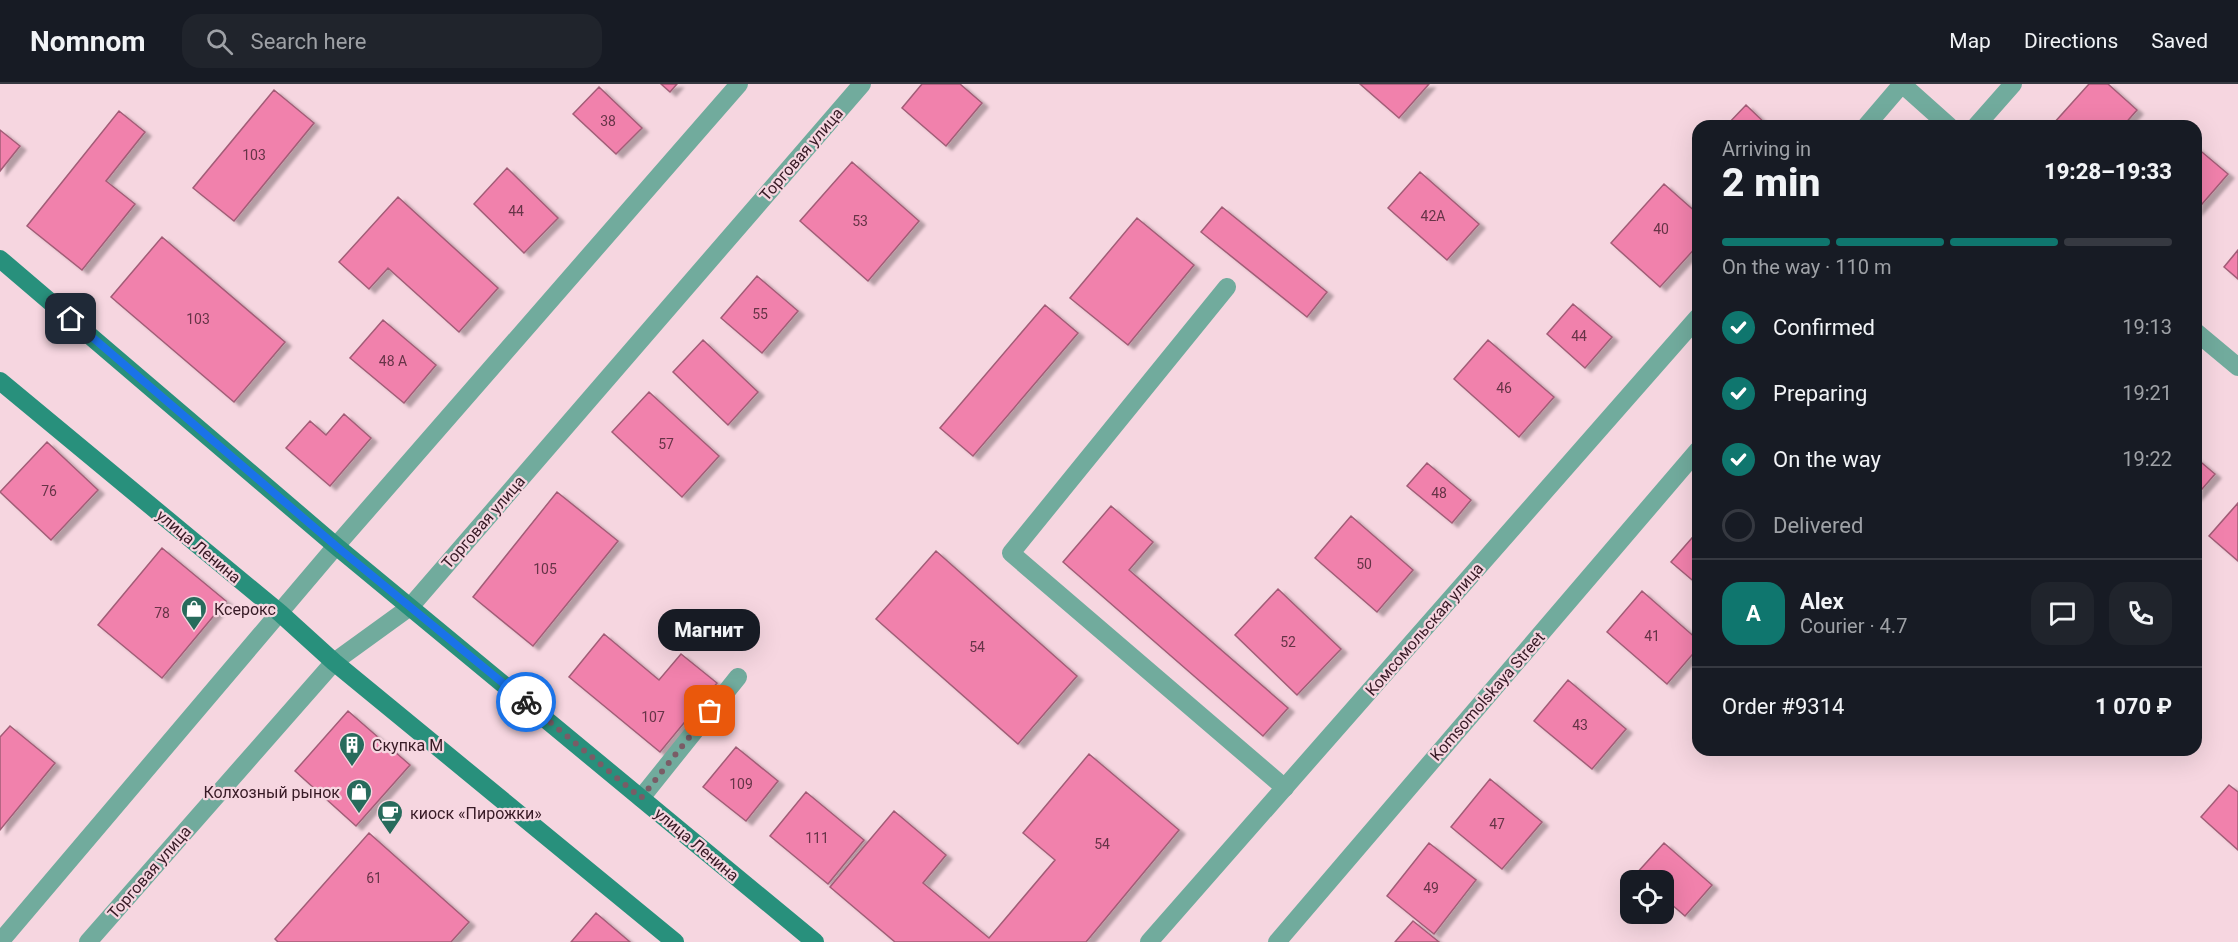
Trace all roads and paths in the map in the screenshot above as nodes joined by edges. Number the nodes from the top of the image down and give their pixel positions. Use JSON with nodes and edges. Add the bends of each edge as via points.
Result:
{"nodes":[{"id":1,"x":739,"y":84,"type":"edge"},
{"id":2,"x":862,"y":84,"type":"edge"},
{"id":3,"x":1902,"y":84,"type":"edge"},
{"id":4,"x":2013,"y":84,"type":"edge"},
{"id":5,"x":1871,"y":120,"type":"edge"},
{"id":6,"x":1942,"y":120,"type":"edge"},
{"id":7,"x":1981,"y":120,"type":"edge"},
{"id":8,"x":0,"y":259,"type":"edge"},
{"id":9,"x":1227,"y":287,"type":"dead end"},
{"id":10,"x":1692,"y":324,"type":"edge"},
{"id":11,"x":2202,"y":337,"type":"edge"},
{"id":12,"x":2238,"y":367,"type":"edge"},
{"id":13,"x":0,"y":381,"type":"edge"},
{"id":14,"x":1692,"y":457,"type":"edge"},
{"id":15,"x":336,"y":546,"type":"junction"},
{"id":16,"x":410,"y":607,"type":"junction"},
{"id":17,"x":280,"y":613,"type":"junction"},
{"id":18,"x":334,"y":662,"type":"junction"},
{"id":19,"x":738,"y":677,"type":"dead end"},
{"id":20,"x":1285,"y":788,"type":"junction"},
{"id":21,"x":641,"y":798,"type":"junction"},
{"id":22,"x":0,"y":942,"type":"edge"},
{"id":23,"x":88,"y":942,"type":"edge"},
{"id":24,"x":675,"y":942,"type":"edge"},
{"id":25,"x":815,"y":942,"type":"edge"},
{"id":26,"x":1149,"y":942,"type":"edge"},
{"id":27,"x":1277,"y":942,"type":"edge"}],
"edges":[{"from":1,"to":15,"type":"street"},
{"from":2,"to":16,"type":"street","name":"Торговая улица"},
{"from":3,"to":5,"type":"street"},
{"from":3,"to":6,"type":"street"},
{"from":4,"to":7,"type":"street"},
{"from":8,"to":15,"type":"street","name":"улица Ленина"},
{"from":9,"to":20,"type":"street","via":[[1011,553]]},
{"from":10,"to":20,"type":"street","name":"Комсомольская улица"},
{"from":11,"to":12,"type":"street"},
{"from":13,"to":17,"type":"street","name":"улица Ленина"},
{"from":14,"to":27,"type":"street","name":"Komsomolskaya Street"},
{"from":15,"to":16,"type":"street","name":"улица Ленина"},
{"from":15,"to":17,"type":"street"},
{"from":16,"to":18,"type":"street","name":"Торговая улица"},
{"from":16,"to":21,"type":"street","name":"улица Ленина"},
{"from":17,"to":18,"type":"street","name":"улица Ленина"},
{"from":17,"to":22,"type":"street"},
{"from":18,"to":23,"type":"street","name":"Торговая улица"},
{"from":18,"to":24,"type":"street","name":"улица Ленина"},
{"from":19,"to":21,"type":"street"},
{"from":20,"to":26,"type":"street","name":"Комсомольская улица"},
{"from":21,"to":25,"type":"street","name":"улица Ленина"}]}
